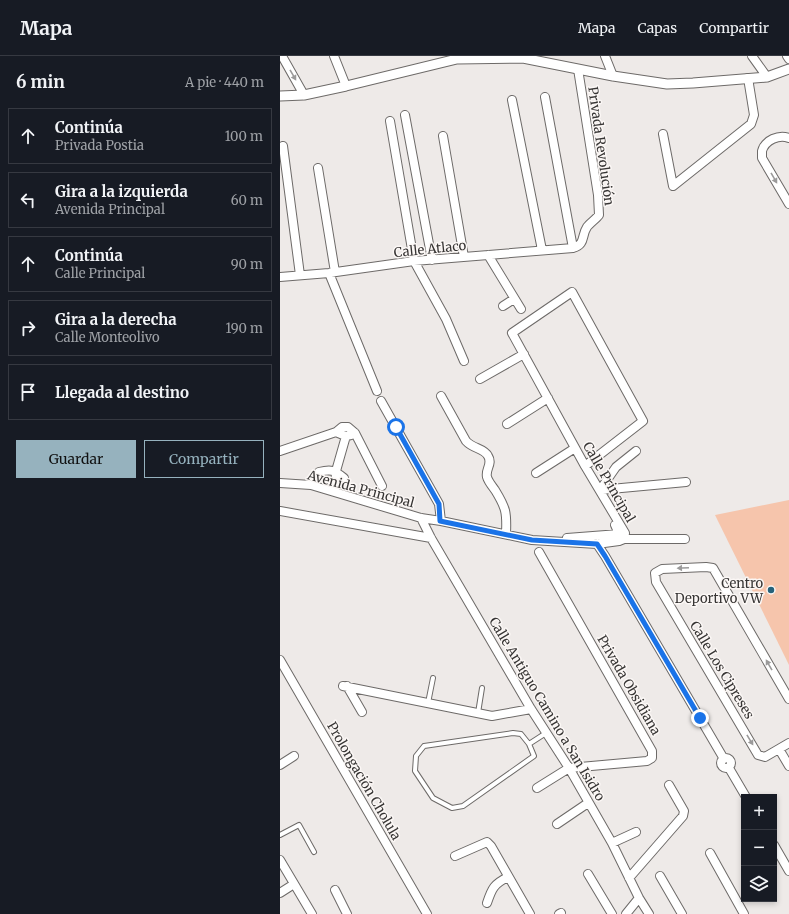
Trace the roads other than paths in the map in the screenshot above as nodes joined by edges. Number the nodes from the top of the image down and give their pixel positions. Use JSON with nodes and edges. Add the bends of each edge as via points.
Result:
{"nodes":[{"id":1,"x":282,"y":56,"type":"edge"},
{"id":2,"x":605,"y":56,"type":"edge"},
{"id":3,"x":752,"y":56,"type":"edge"},
{"id":4,"x":787,"y":56,"type":"edge"},
{"id":5,"x":336,"y":57,"type":"edge"},
{"id":6,"x":456,"y":57,"type":"edge"},
{"id":7,"x":522,"y":57,"type":"edge"},
{"id":8,"x":789,"y":59,"type":"edge"},
{"id":9,"x":578,"y":69,"type":"junction"},
{"id":10,"x":789,"y":69,"type":"edge"},
{"id":11,"x":614,"y":76,"type":"junction"},
{"id":12,"x":766,"y":76,"type":"junction"},
{"id":13,"x":748,"y":78,"type":"junction"},
{"id":14,"x":346,"y":86,"type":"junction"},
{"id":15,"x":304,"y":95,"type":"junction"},
{"id":16,"x":280,"y":96,"type":"edge"},
{"id":17,"x":544,"y":97,"type":"dead end"},
{"id":18,"x":512,"y":100,"type":"dead end"},
{"id":19,"x":405,"y":115,"type":"dead end"},
{"id":20,"x":390,"y":121,"type":"dead end"},
{"id":21,"x":663,"y":134,"type":"dead end"},
{"id":22,"x":443,"y":136,"type":"dead end"},
{"id":23,"x":789,"y":138,"type":"edge"},
{"id":24,"x":283,"y":146,"type":"dead end"},
{"id":25,"x":318,"y":168,"type":"dead end"},
{"id":26,"x":789,"y":204,"type":"edge"},
{"id":27,"x":581,"y":244,"type":"joint"},
{"id":28,"x":573,"y":248,"type":"junction"},
{"id":29,"x":542,"y":250,"type":"junction"},
{"id":30,"x":488,"y":255,"type":"junction"},
{"id":31,"x":464,"y":257,"type":"junction"},
{"id":32,"x":432,"y":260,"type":"junction"},
{"id":33,"x":414,"y":261,"type":"junction"},
{"id":34,"x":332,"y":272,"type":"junction"},
{"id":35,"x":300,"y":275,"type":"junction"},
{"id":36,"x":280,"y":277,"type":"edge"},
{"id":37,"x":514,"y":299,"type":"junction"},
{"id":38,"x":503,"y":306,"type":"dead end"},
{"id":39,"x":521,"y":310,"type":"dead end"},
{"id":40,"x":524,"y":354,"type":"junction"},
{"id":41,"x":464,"y":361,"type":"dead end"},
{"id":42,"x":480,"y":379,"type":"dead end"},
{"id":43,"x":377,"y":391,"type":"dead end"},
{"id":44,"x":441,"y":396,"type":"dead end"},
{"id":45,"x":548,"y":398,"type":"junction"},
{"id":46,"x":381,"y":401,"type":"dead end"},
{"id":47,"x":507,"y":424,"type":"dead end"},
{"id":48,"x":336,"y":432,"type":"junction"},
{"id":49,"x":354,"y":433,"type":"junction"},
{"id":50,"x":346,"y":436,"type":"junction"},
{"id":51,"x":574,"y":448,"type":"junction"},
{"id":52,"x":636,"y":451,"type":"dead end"},
{"id":53,"x":280,"y":452,"type":"edge"},
{"id":54,"x":585,"y":466,"type":"junction"},
{"id":55,"x":318,"y":472,"type":"dead end"},
{"id":56,"x":536,"y":473,"type":"dead end"},
{"id":57,"x":339,"y":476,"type":"junction"},
{"id":58,"x":686,"y":482,"type":"dead end"},
{"id":59,"x":280,"y":483,"type":"edge"},
{"id":60,"x":382,"y":486,"type":"dead end"},
{"id":61,"x":610,"y":489,"type":"dead end"},
{"id":62,"x":600,"y":490,"type":"junction"},
{"id":63,"x":335,"y":492,"type":"junction"},
{"id":64,"x":280,"y":511,"type":"edge"},
{"id":65,"x":421,"y":518,"type":"junction"},
{"id":66,"x":440,"y":521,"type":"junction"},
{"id":67,"x":506,"y":534,"type":"junction"},
{"id":68,"x":431,"y":538,"type":"junction"},
{"id":69,"x":566,"y":538,"type":"dead end"},
{"id":70,"x":624,"y":539,"type":"junction"},
{"id":71,"x":685,"y":539,"type":"dead end"},
{"id":72,"x":597,"y":544,"type":"junction"},
{"id":73,"x":539,"y":552,"type":"dead end"},
{"id":74,"x":280,"y":660,"type":"edge"},
{"id":75,"x":433,"y":678,"type":"dead end"},
{"id":76,"x":482,"y":688,"type":"dead end"},
{"id":77,"x":789,"y":699,"type":"edge"},
{"id":78,"x":428,"y":703,"type":"junction"},
{"id":79,"x":531,"y":709,"type":"junction"},
{"id":80,"x":362,"y":712,"type":"dead end"},
{"id":81,"x":478,"y":713,"type":"junction"},
{"id":82,"x":546,"y":733,"type":"junction"},
{"id":83,"x":789,"y":743,"type":"edge"},
{"id":84,"x":529,"y":744,"type":"junction"},
{"id":85,"x":779,"y":749,"type":"junction"},
{"id":86,"x":294,"y":756,"type":"dead end"},
{"id":87,"x":280,"y":765,"type":"edge"},
{"id":88,"x":789,"y":766,"type":"edge"},
{"id":89,"x":569,"y":768,"type":"junction"},
{"id":90,"x":670,"y":784,"type":"dead end"},
{"id":91,"x":536,"y":788,"type":"dead end"},
{"id":92,"x":744,"y":794,"type":"edge"},
{"id":93,"x":588,"y":803,"type":"junction"},
{"id":94,"x":557,"y":824,"type":"dead end"},
{"id":95,"x":636,"y":832,"type":"dead end"},
{"id":96,"x":280,"y":835,"type":"edge"},
{"id":97,"x":612,"y":843,"type":"junction"},
{"id":98,"x":777,"y":850,"type":"edge"},
{"id":99,"x":314,"y":852,"type":"dead end"},
{"id":100,"x":710,"y":853,"type":"dead end"},
{"id":101,"x":455,"y":856,"type":"dead end"},
{"id":102,"x":280,"y":860,"type":"edge"},
{"id":103,"x":789,"y":871,"type":"edge"},
{"id":104,"x":588,"y":874,"type":"dead end"},
{"id":105,"x":660,"y":876,"type":"dead end"},
{"id":106,"x":508,"y":877,"type":"junction"},
{"id":107,"x":629,"y":878,"type":"junction"},
{"id":108,"x":294,"y":884,"type":"junction"},
{"id":109,"x":335,"y":890,"type":"dead end"},
{"id":110,"x":280,"y":893,"type":"edge"},
{"id":111,"x":639,"y":898,"type":"junction"},
{"id":112,"x":487,"y":903,"type":"dead end"},
{"id":113,"x":312,"y":914,"type":"edge"},
{"id":114,"x":347,"y":914,"type":"edge"},
{"id":115,"x":427,"y":914,"type":"edge"},
{"id":116,"x":530,"y":914,"type":"edge"},
{"id":117,"x":612,"y":914,"type":"edge"},
{"id":118,"x":626,"y":914,"type":"edge"},
{"id":119,"x":649,"y":914,"type":"edge"},
{"id":120,"x":682,"y":914,"type":"edge"},
{"id":121,"x":744,"y":914,"type":"edge"}],
"edges":[{"from":1,"to":15,"type":"street","one_way":true},
{"from":2,"to":11,"type":"street"},
{"from":3,"to":12,"type":"street"},
{"from":4,"to":8,"type":"street"},
{"from":5,"to":14,"type":"street"},
{"from":6,"to":7,"type":"street"},
{"from":6,"to":14,"type":"street"},
{"from":7,"to":9,"type":"street"},
{"from":9,"to":11,"type":"street"},
{"from":9,"to":27,"type":"street","name":"Privada Revolución","via":[[599,215],[587,227]]},
{"from":10,"to":12,"type":"street"},
{"from":11,"to":13,"type":"street","via":[[667,84]]},
{"from":12,"to":13,"type":"street"},
{"from":13,"to":21,"type":"street","via":[[754,115],[751,124],[673,186]]},
{"from":14,"to":15,"type":"street"},
{"from":15,"to":16,"type":"street"},
{"from":17,"to":28,"type":"street"},
{"from":18,"to":29,"type":"street"},
{"from":19,"to":32,"type":"street"},
{"from":20,"to":33,"type":"street"},
{"from":22,"to":31,"type":"street"},
{"from":23,"to":26,"type":"street","one_way":true,"via":[[776,137],[762,152],[762,158]]},
{"from":24,"to":35,"type":"street"},
{"from":25,"to":34,"type":"street"},
{"from":27,"to":28,"type":"street","name":"Calle Atlaco"},
{"from":28,"to":29,"type":"street","name":"Calle Atlaco"},
{"from":29,"to":30,"type":"street","name":"Calle Atlaco"},
{"from":30,"to":31,"type":"street","name":"Calle Atlaco"},
{"from":30,"to":37,"type":"street"},
{"from":31,"to":32,"type":"street","name":"Calle Atlaco"},
{"from":32,"to":33,"type":"street","name":"Calle Atlaco"},
{"from":33,"to":34,"type":"street","name":"Calle Atlaco"},
{"from":33,"to":41,"type":"street","via":[[446,319]]},
{"from":34,"to":35,"type":"street","name":"Calle Atlaco"},
{"from":34,"to":43,"type":"street"},
{"from":35,"to":36,"type":"street","name":"Calle Atlaco"},
{"from":37,"to":38,"type":"street"},
{"from":37,"to":39,"type":"street"},
{"from":40,"to":42,"type":"street"},
{"from":40,"to":45,"type":"street","name":"Calle Principal"},
{"from":40,"to":54,"type":"street","name":"Calle Principal","via":[[512,333],[572,292],[643,421]]},
{"from":44,"to":67,"type":"street","via":[[466,441],[471,447],[485,451],[489,457],[487,478],[504,505],[507,515]]},
{"from":45,"to":47,"type":"street"},
{"from":45,"to":51,"type":"street","name":"Calle Principal"},
{"from":46,"to":66,"type":"street","via":[[439,504]]},
{"from":48,"to":49,"type":"street","via":[[342,427]]},
{"from":48,"to":50,"type":"street"},
{"from":48,"to":53,"type":"street"},
{"from":49,"to":50,"type":"street"},
{"from":49,"to":60,"type":"street"},
{"from":50,"to":57,"type":"street"},
{"from":51,"to":54,"type":"street","name":"Calle Principal"},
{"from":51,"to":56,"type":"street"},
{"from":51,"to":69,"type":"street","via":[[619,534]]},
{"from":52,"to":62,"type":"street","via":[[616,467]]},
{"from":54,"to":62,"type":"street","name":"Calle Principal"},
{"from":55,"to":57,"type":"street","via":[[328,470]]},
{"from":57,"to":63,"type":"street"},
{"from":58,"to":62,"type":"street"},
{"from":59,"to":63,"type":"street","name":"Avenida Principal","via":[[312,485]]},
{"from":61,"to":62,"type":"street"},
{"from":62,"to":70,"type":"street","name":"Calle Principal","via":[[625,533]]},
{"from":63,"to":65,"type":"street","name":"Avenida Principal"},
{"from":64,"to":68,"type":"street"},
{"from":65,"to":66,"type":"street","name":"Avenida Principal"},
{"from":65,"to":68,"type":"street","name":"Calle Antiguo Camino a San Isidro"},
{"from":66,"to":67,"type":"street","name":"Avenida Principal"},
{"from":67,"to":72,"type":"street","name":"Calle Principal","via":[[532,540]]},
{"from":68,"to":79,"type":"street","name":"Calle Antiguo Camino a San Isidro"},
{"from":70,"to":71,"type":"street"},
{"from":70,"to":72,"type":"street","name":"Calle Principal","via":[[619,542]]},
{"from":72,"to":92,"type":"street","via":[[724,759],[721,762],[722,766],[729,768]]},
{"from":73,"to":89,"type":"street","name":"Privada Obsidiana","via":[[652,751],[652,758],[647,761]]},
{"from":74,"to":115,"type":"street","name":"Prolongación Cholula"},
{"from":75,"to":78,"type":"lane"},
{"from":76,"to":81,"type":"lane"},
{"from":77,"to":85,"type":"street","name":"Calle Los Cipreses","one_way":true,"via":[[713,568],[662,568],[655,573],[656,582],[754,748],[761,757]]},
{"from":78,"to":80,"type":"street","via":[[345,686]]},
{"from":78,"to":81,"type":"street"},
{"from":79,"to":81,"type":"street","via":[[492,716]]},
{"from":79,"to":82,"type":"street","name":"Calle Antiguo Camino a San Isidro"},
{"from":82,"to":84,"type":"lane"},
{"from":82,"to":89,"type":"street","name":"Calle Antiguo Camino a San Isidro"},
{"from":83,"to":85,"type":"street"},
{"from":84,"to":84,"type":"lane","via":[[534,756],[463,806],[452,808],[432,798],[415,771],[416,756],[424,746],[513,733],[521,734]]},
{"from":85,"to":88,"type":"street"},
{"from":86,"to":87,"type":"street"},
{"from":89,"to":91,"type":"street"},
{"from":89,"to":93,"type":"street","name":"Calle Antiguo Camino a San Isidro"},
{"from":90,"to":107,"type":"street","via":[[684,810],[683,816]]},
{"from":93,"to":94,"type":"street"},
{"from":93,"to":97,"type":"street","name":"Calle Antiguo Camino a San Isidro"},
{"from":95,"to":97,"type":"street"},
{"from":96,"to":99,"type":"lane","via":[[299,826]]},
{"from":97,"to":107,"type":"street","name":"Calle Antiguo Camino a San Isidro"},
{"from":98,"to":103,"type":"street"},
{"from":100,"to":121,"type":"street"},
{"from":101,"to":106,"type":"street","via":[[487,842]]},
{"from":102,"to":108,"type":"street"},
{"from":104,"to":117,"type":"street"},
{"from":105,"to":120,"type":"street"},
{"from":106,"to":112,"type":"street","via":[[498,881],[491,889]]},
{"from":106,"to":116,"type":"street"},
{"from":107,"to":111,"type":"street","name":"Calle Antiguo Camino a San Isidro"},
{"from":108,"to":110,"type":"street"},
{"from":108,"to":113,"type":"street"},
{"from":109,"to":114,"type":"street"},
{"from":111,"to":118,"type":"street"},
{"from":111,"to":119,"type":"street","name":"Calle Antiguo Camino a San Isidro"}]}
